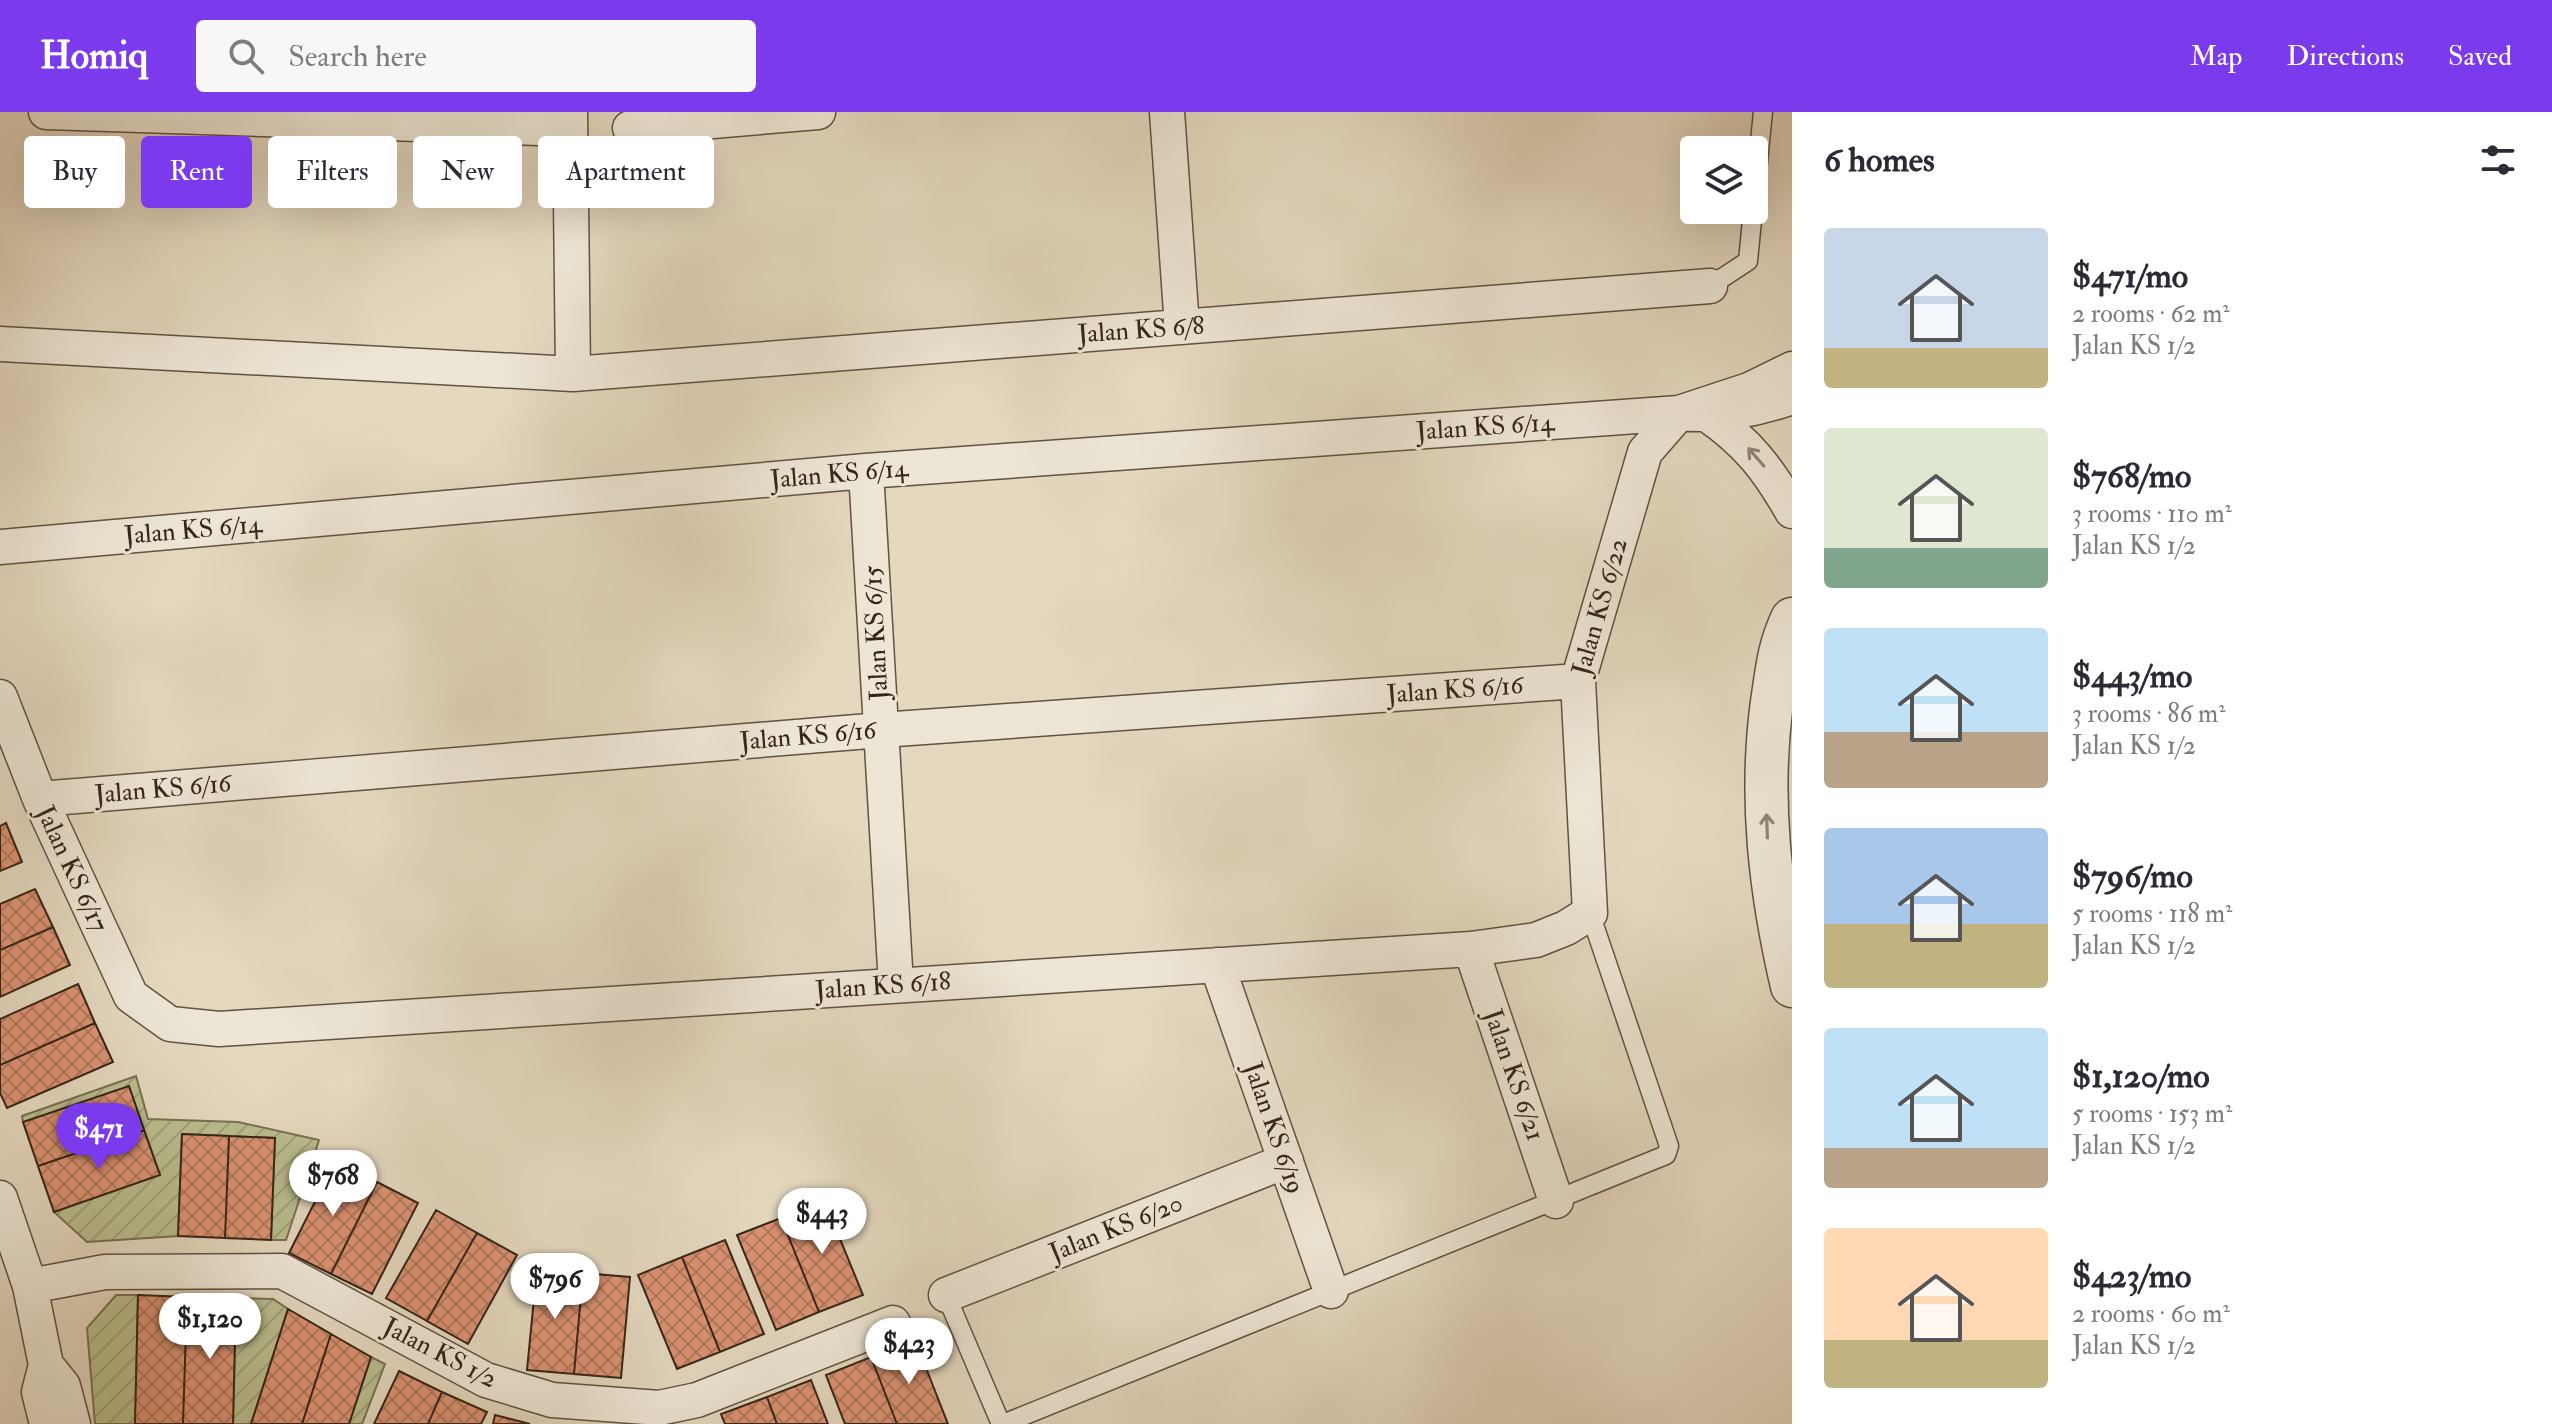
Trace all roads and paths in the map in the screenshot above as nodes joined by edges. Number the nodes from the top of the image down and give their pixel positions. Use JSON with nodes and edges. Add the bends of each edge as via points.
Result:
{"nodes":[{"id":1,"x":46,"y":112,"type":"edge"},
{"id":2,"x":818,"y":112,"type":"edge"},
{"id":3,"x":1167,"y":112,"type":"edge"},
{"id":4,"x":1763,"y":112,"type":"edge"},
{"id":5,"x":570,"y":120,"type":"edge"},
{"id":6,"x":630,"y":128,"type":"dead end"},
{"id":7,"x":1761,"y":136,"type":"edge"},
{"id":8,"x":1752,"y":224,"type":"edge"},
{"id":9,"x":1710,"y":286,"type":"joint"},
{"id":10,"x":1182,"y":327,"type":"junction"},
{"id":11,"x":0,"y":344,"type":"edge"},
{"id":12,"x":1792,"y":369,"type":"edge"},
{"id":13,"x":573,"y":374,"type":"junction"},
{"id":14,"x":1792,"y":397,"type":"edge"},
{"id":15,"x":1693,"y":414,"type":"junction"},
{"id":16,"x":866,"y":471,"type":"junction"},
{"id":17,"x":1792,"y":511,"type":"edge"},
{"id":18,"x":0,"y":547,"type":"edge"},
{"id":19,"x":1792,"y":619,"type":"edge"},
{"id":20,"x":1578,"y":681,"type":"junction"},
{"id":21,"x":0,"y":697,"type":"edge"},
{"id":22,"x":881,"y":730,"type":"junction"},
{"id":23,"x":40,"y":799,"type":"junction"},
{"id":24,"x":1590,"y":913,"type":"junction"},
{"id":25,"x":1471,"y":949,"type":"junction"},
{"id":26,"x":1217,"y":965,"type":"junction"},
{"id":27,"x":896,"y":985,"type":"junction"},
{"id":28,"x":1792,"y":986,"type":"edge"},
{"id":29,"x":170,"y":1024,"type":"joint"},
{"id":30,"x":1286,"y":1161,"type":"junction"},
{"id":31,"x":0,"y":1198,"type":"edge"},
{"id":32,"x":1556,"y":1201,"type":"junction"},
{"id":33,"x":30,"y":1286,"type":"junction"},
{"id":34,"x":1331,"y":1291,"type":"junction"},
{"id":35,"x":946,"y":1295,"type":"joint"},
{"id":36,"x":893,"y":1323,"type":"dead end"},
{"id":37,"x":46,"y":1365,"type":"junction"},
{"id":38,"x":47,"y":1424,"type":"edge"},
{"id":39,"x":73,"y":1424,"type":"edge"},
{"id":40,"x":1002,"y":1424,"type":"edge"}],
"edges":[{"from":1,"to":5,"type":"street"},
{"from":2,"to":6,"type":"street"},
{"from":3,"to":10,"type":"street"},
{"from":4,"to":7,"type":"lane"},
{"from":5,"to":13,"type":"street"},
{"from":8,"to":9,"type":"lane","via":[[1748,261]]},
{"from":9,"to":10,"type":"street","name":"Jalan KS 6/8"},
{"from":10,"to":13,"type":"street","name":"Jalan KS 6/8"},
{"from":11,"to":13,"type":"street","name":"Jalan KS 6/8"},
{"from":12,"to":15,"type":"street"},
{"from":14,"to":15,"type":"street","via":[[1748,410]]},
{"from":15,"to":16,"type":"street","name":"Jalan KS 6/14"},
{"from":17,"to":15,"type":"street","one_way":true,"via":[[1768,471],[1737,436]]},
{"from":15,"to":20,"type":"street","name":"Jalan KS 6/22","via":[[1645,452]]},
{"from":16,"to":18,"type":"street","name":"Jalan KS 6/14"},
{"from":16,"to":22,"type":"street","name":"Jalan KS 6/15"},
{"from":28,"to":19,"type":"street","one_way":true,"via":[[1766,832],[1767,738],[1780,645]]},
{"from":20,"to":22,"type":"street","name":"Jalan KS 6/16"},
{"from":20,"to":24,"type":"street","name":"Jalan KS 6/22"},
{"from":21,"to":23,"type":"street","name":"Jalan KS 6/17"},
{"from":22,"to":23,"type":"street","name":"Jalan KS 6/16"},
{"from":22,"to":27,"type":"street","name":"Jalan KS 6/15"},
{"from":23,"to":29,"type":"street","name":"Jalan KS 6/17","via":[[131,996]]},
{"from":24,"to":25,"type":"street","name":"Jalan KS 6/18","via":[[1536,940]]},
{"from":24,"to":32,"type":"lane","via":[[1669,1146],[1666,1155]]},
{"from":25,"to":26,"type":"street","name":"Jalan KS 6/18"},
{"from":25,"to":32,"type":"street","name":"Jalan KS 6/21"},
{"from":26,"to":27,"type":"street","name":"Jalan KS 6/18"},
{"from":26,"to":30,"type":"street","name":"Jalan KS 6/19"},
{"from":27,"to":29,"type":"street","name":"Jalan KS 6/18","via":[[219,1029]]},
{"from":30,"to":34,"type":"street","name":"Jalan KS 6/19"},
{"from":30,"to":35,"type":"street","name":"Jalan KS 6/20"},
{"from":31,"to":33,"type":"street"},
{"from":32,"to":34,"type":"lane"},
{"from":33,"to":36,"type":"street","name":"Jalan KS 1/2","via":[[105,1272],[282,1271],[486,1380],[552,1400],[659,1408],[697,1400]]},
{"from":33,"to":37,"type":"street"},
{"from":34,"to":40,"type":"lane"},
{"from":35,"to":40,"type":"lane"},
{"from":37,"to":38,"type":"street","via":[[39,1392]]},
{"from":37,"to":39,"type":"street","via":[[63,1386]]}]}
